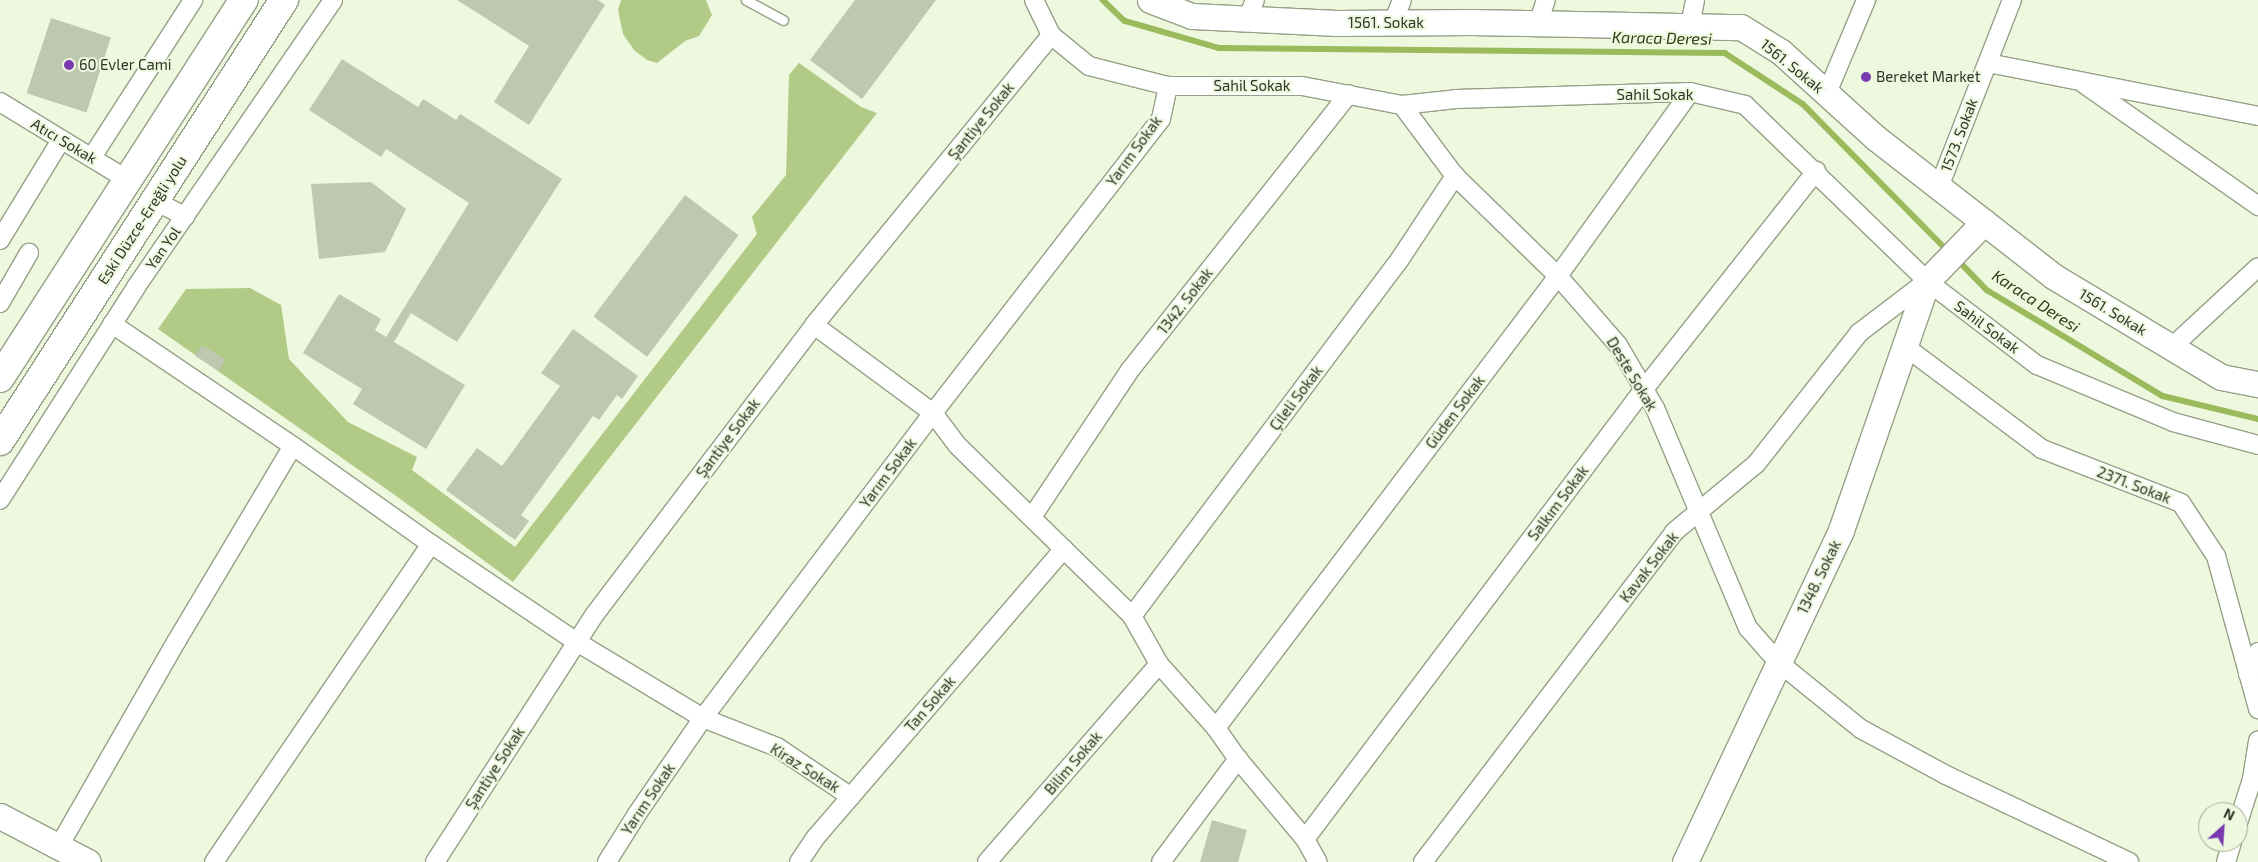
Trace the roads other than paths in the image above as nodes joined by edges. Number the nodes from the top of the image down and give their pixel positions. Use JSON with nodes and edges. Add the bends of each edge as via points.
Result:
{"nodes":[{"id":1,"x":193,"y":0,"type":"edge"},
{"id":2,"x":244,"y":0,"type":"edge"},
{"id":3,"x":284,"y":0,"type":"edge"},
{"id":4,"x":333,"y":0,"type":"edge"},
{"id":5,"x":746,"y":0,"type":"edge"},
{"id":6,"x":1034,"y":0,"type":"edge"},
{"id":7,"x":1150,"y":0,"type":"edge"},
{"id":8,"x":1402,"y":0,"type":"edge"},
{"id":9,"x":1546,"y":0,"type":"edge"},
{"id":10,"x":1694,"y":0,"type":"edge"},
{"id":11,"x":1866,"y":0,"type":"edge"},
{"id":12,"x":2012,"y":0,"type":"edge"},
{"id":13,"x":1252,"y":9,"type":"edge"},
{"id":14,"x":783,"y":20,"type":"dead end"},
{"id":15,"x":1393,"y":23,"type":"junction"},
{"id":16,"x":1538,"y":24,"type":"junction"},
{"id":17,"x":1690,"y":26,"type":"junction"},
{"id":18,"x":1051,"y":35,"type":"junction"},
{"id":19,"x":1988,"y":63,"type":"junction"},
{"id":20,"x":2080,"y":81,"type":"junction"},
{"id":21,"x":1168,"y":86,"type":"junction"},
{"id":22,"x":1690,"y":92,"type":"junction"},
{"id":23,"x":1827,"y":93,"type":"junction"},
{"id":24,"x":1349,"y":94,"type":"junction"},
{"id":25,"x":0,"y":102,"type":"edge"},
{"id":26,"x":1402,"y":105,"type":"junction"},
{"id":27,"x":2258,"y":116,"type":"edge"},
{"id":28,"x":61,"y":140,"type":"junction"},
{"id":29,"x":92,"y":158,"type":"junction"},
{"id":30,"x":1816,"y":171,"type":"junction"},
{"id":31,"x":1455,"y":176,"type":"junction"},
{"id":32,"x":128,"y":180,"type":"junction"},
{"id":33,"x":1939,"y":187,"type":"junction"},
{"id":34,"x":155,"y":201,"type":"junction"},
{"id":35,"x":2258,"y":206,"type":"edge"},
{"id":36,"x":185,"y":216,"type":"junction"},
{"id":37,"x":1984,"y":222,"type":"junction"},
{"id":38,"x":0,"y":240,"type":"edge"},
{"id":39,"x":29,"y":253,"type":"dead end"},
{"id":40,"x":2258,"y":267,"type":"edge"},
{"id":41,"x":1558,"y":276,"type":"junction"},
{"id":42,"x":1926,"y":280,"type":"junction"},
{"id":43,"x":0,"y":303,"type":"edge"},
{"id":44,"x":112,"y":324,"type":"junction"},
{"id":45,"x":814,"y":325,"type":"junction"},
{"id":46,"x":1903,"y":345,"type":"junction"},
{"id":47,"x":2172,"y":347,"type":"junction"},
{"id":48,"x":58,"y":349,"type":"junction"},
{"id":49,"x":84,"y":366,"type":"junction"},
{"id":50,"x":0,"y":378,"type":"edge"},
{"id":51,"x":2258,"y":384,"type":"edge"},
{"id":52,"x":1644,"y":389,"type":"junction"},
{"id":53,"x":933,"y":413,"type":"junction"},
{"id":54,"x":0,"y":441,"type":"edge"},
{"id":55,"x":2258,"y":445,"type":"edge"},
{"id":56,"x":293,"y":446,"type":"junction"},
{"id":57,"x":0,"y":500,"type":"edge"},
{"id":58,"x":1700,"y":511,"type":"junction"},
{"id":59,"x":1032,"y":516,"type":"junction"},
{"id":60,"x":431,"y":544,"type":"junction"},
{"id":61,"x":1064,"y":549,"type":"junction"},
{"id":62,"x":1132,"y":616,"type":"junction"},
{"id":63,"x":577,"y":642,"type":"junction"},
{"id":64,"x":2258,"y":652,"type":"edge"},
{"id":65,"x":1778,"y":662,"type":"junction"},
{"id":66,"x":1159,"y":664,"type":"junction"},
{"id":67,"x":2248,"y":674,"type":"junction"},
{"id":68,"x":2258,"y":709,"type":"edge"},
{"id":69,"x":703,"y":718,"type":"junction"},
{"id":70,"x":1216,"y":728,"type":"junction"},
{"id":71,"x":2258,"y":740,"type":"edge"},
{"id":72,"x":1238,"y":759,"type":"junction"},
{"id":73,"x":850,"y":797,"type":"junction"},
{"id":74,"x":2245,"y":802,"type":"edge"},
{"id":75,"x":0,"y":816,"type":"edge"},
{"id":76,"x":1305,"y":839,"type":"junction"},
{"id":77,"x":58,"y":848,"type":"junction"},
{"id":78,"x":88,"y":862,"type":"edge"},
{"id":79,"x":214,"y":862,"type":"edge"},
{"id":80,"x":434,"y":862,"type":"edge"},
{"id":81,"x":607,"y":862,"type":"edge"},
{"id":82,"x":799,"y":862,"type":"edge"},
{"id":83,"x":987,"y":862,"type":"edge"},
{"id":84,"x":1161,"y":862,"type":"edge"},
{"id":85,"x":1318,"y":862,"type":"edge"},
{"id":86,"x":1423,"y":862,"type":"edge"},
{"id":87,"x":1686,"y":862,"type":"edge"},
{"id":88,"x":2128,"y":862,"type":"edge"}],
"edges":[{"from":1,"to":29,"type":"street"},
{"from":2,"to":32,"type":"main road"},
{"from":3,"to":34,"type":"main road","name":"Eski Düzce-Ereğli yolu"},
{"from":4,"to":36,"type":"street","name":"Yan Yol"},
{"from":5,"to":14,"type":"lane"},
{"from":6,"to":18,"type":"street","name":"Sahil Sokak"},
{"from":7,"to":13,"type":"street","name":"1561. Sokak","via":[[1192,16]]},
{"from":8,"to":15,"type":"street"},
{"from":9,"to":16,"type":"street"},
{"from":10,"to":17,"type":"street"},
{"from":11,"to":23,"type":"street"},
{"from":12,"to":19,"type":"street","name":"1573. Sokak"},
{"from":13,"to":15,"type":"street","name":"1561. Sokak","via":[[1337,24]]},
{"from":15,"to":16,"type":"street","name":"1561. Sokak"},
{"from":16,"to":17,"type":"street","name":"1561. Sokak"},
{"from":17,"to":23,"type":"street","name":"1561. Sokak","via":[[1741,27],[1781,52]]},
{"from":18,"to":21,"type":"street","name":"Sahil Sokak","via":[[1088,66]]},
{"from":18,"to":45,"type":"street","name":"Şantiye Sokak"},
{"from":19,"to":20,"type":"street"},
{"from":19,"to":33,"type":"street","name":"1573. Sokak"},
{"from":20,"to":27,"type":"street"},
{"from":20,"to":35,"type":"street"},
{"from":21,"to":24,"type":"street","name":"Sahil Sokak","via":[[1302,86]]},
{"from":21,"to":53,"type":"street","name":"Yarım Sokak","via":[[1161,119]]},
{"from":22,"to":26,"type":"street","name":"Sahil Sokak","via":[[1456,99]]},
{"from":22,"to":30,"type":"street","name":"Sahil Sokak","via":[[1745,105]]},
{"from":22,"to":41,"type":"street","name":"Güden Sokak"},
{"from":23,"to":33,"type":"street","name":"1561. Sokak","via":[[1876,138]]},
{"from":24,"to":26,"type":"street","name":"Sahil Sokak"},
{"from":24,"to":59,"type":"street","name":"1342. Sokak","via":[[1130,370]]},
{"from":25,"to":28,"type":"street","name":"Atıcı Sokak"},
{"from":26,"to":31,"type":"street","name":"Deste Sokak"},
{"from":28,"to":29,"type":"street","name":"Atıcı Sokak"},
{"from":28,"to":38,"type":"street"},
{"from":29,"to":32,"type":"street","name":"Atıcı Sokak"},
{"from":30,"to":42,"type":"street","name":"Sahil Sokak"},
{"from":30,"to":52,"type":"street","name":"Salkım Sokak"},
{"from":31,"to":41,"type":"street","name":"Deste Sokak"},
{"from":31,"to":62,"type":"street","name":"Çileli Sokak","via":[[1400,259]]},
{"from":32,"to":50,"type":"main road"},
{"from":33,"to":37,"type":"street","name":"1561. Sokak"},
{"from":34,"to":36,"type":"street"},
{"from":34,"to":48,"type":"main road","name":"Eski Düzce-Ereğli yolu"},
{"from":36,"to":44,"type":"street","name":"Yan Yol"},
{"from":37,"to":42,"type":"street"},
{"from":37,"to":47,"type":"street","name":"1561. Sokak","via":[[2053,276]]},
{"from":39,"to":43,"type":"street"},
{"from":40,"to":47,"type":"street"},
{"from":41,"to":52,"type":"street","name":"Deste Sokak","via":[[1618,345]]},
{"from":41,"to":70,"type":"street","name":"Güden Sokak"},
{"from":42,"to":46,"type":"street","name":"1348. Sokak"},
{"from":42,"to":55,"type":"street","name":"Sahil Sokak","via":[[2037,366],[2173,422]]},
{"from":42,"to":58,"type":"street","name":"Kavak Sokak","via":[[1859,333],[1756,464]]},
{"from":44,"to":49,"type":"street","name":"Yan Yol"},
{"from":44,"to":56,"type":"street","name":"Kiraz Sokak"},
{"from":45,"to":53,"type":"street"},
{"from":45,"to":63,"type":"street","name":"Şantiye Sokak","via":[[600,606]]},
{"from":46,"to":65,"type":"street","name":"1348. Sokak","via":[[1842,530]]},
{"from":46,"to":67,"type":"street","name":"2371. Sokak","via":[[2042,449],[2181,503],[2216,556]]},
{"from":47,"to":51,"type":"street","name":"1561. Sokak","via":[[2221,377]]},
{"from":48,"to":49,"type":"street"},
{"from":48,"to":54,"type":"main road","name":"Eski Düzce-Ereğli yolu"},
{"from":49,"to":57,"type":"street","name":"Yan Yol"},
{"from":52,"to":58,"type":"street","name":"Deste Sokak"},
{"from":52,"to":76,"type":"street","name":"Salkım Sokak"},
{"from":53,"to":59,"type":"street","via":[[957,445]]},
{"from":53,"to":69,"type":"street","name":"Yarım Sokak"},
{"from":56,"to":60,"type":"street","name":"Kiraz Sokak"},
{"from":56,"to":77,"type":"street"},
{"from":58,"to":65,"type":"street","name":"Deste Sokak","via":[[1748,628]]},
{"from":58,"to":86,"type":"street","name":"Kavak Sokak","via":[[1674,532]]},
{"from":59,"to":61,"type":"street"},
{"from":60,"to":63,"type":"street","name":"Kiraz Sokak"},
{"from":60,"to":79,"type":"street"},
{"from":61,"to":62,"type":"street"},
{"from":61,"to":73,"type":"street","name":"Tan Sokak"},
{"from":62,"to":66,"type":"street"},
{"from":63,"to":69,"type":"street","name":"Kiraz Sokak"},
{"from":63,"to":80,"type":"street","name":"Şantiye Sokak"},
{"from":64,"to":67,"type":"street"},
{"from":65,"to":87,"type":"street","name":"1348. Sokak"},
{"from":65,"to":88,"type":"street","name":"Deste Sokak","via":[[1861,729],[1946,775]]},
{"from":66,"to":70,"type":"street"},
{"from":66,"to":83,"type":"street","name":"Bilim Sokak"},
{"from":67,"to":68,"type":"street","name":"2371. Sokak"},
{"from":69,"to":73,"type":"street","name":"Kiraz Sokak","via":[[777,747]]},
{"from":69,"to":81,"type":"street","name":"Yarım Sokak"},
{"from":70,"to":72,"type":"street"},
{"from":71,"to":74,"type":"street"},
{"from":72,"to":76,"type":"street"},
{"from":72,"to":84,"type":"street"},
{"from":73,"to":82,"type":"street","name":"Tan Sokak"},
{"from":75,"to":77,"type":"street"},
{"from":76,"to":85,"type":"street"},
{"from":77,"to":78,"type":"street"}]}
